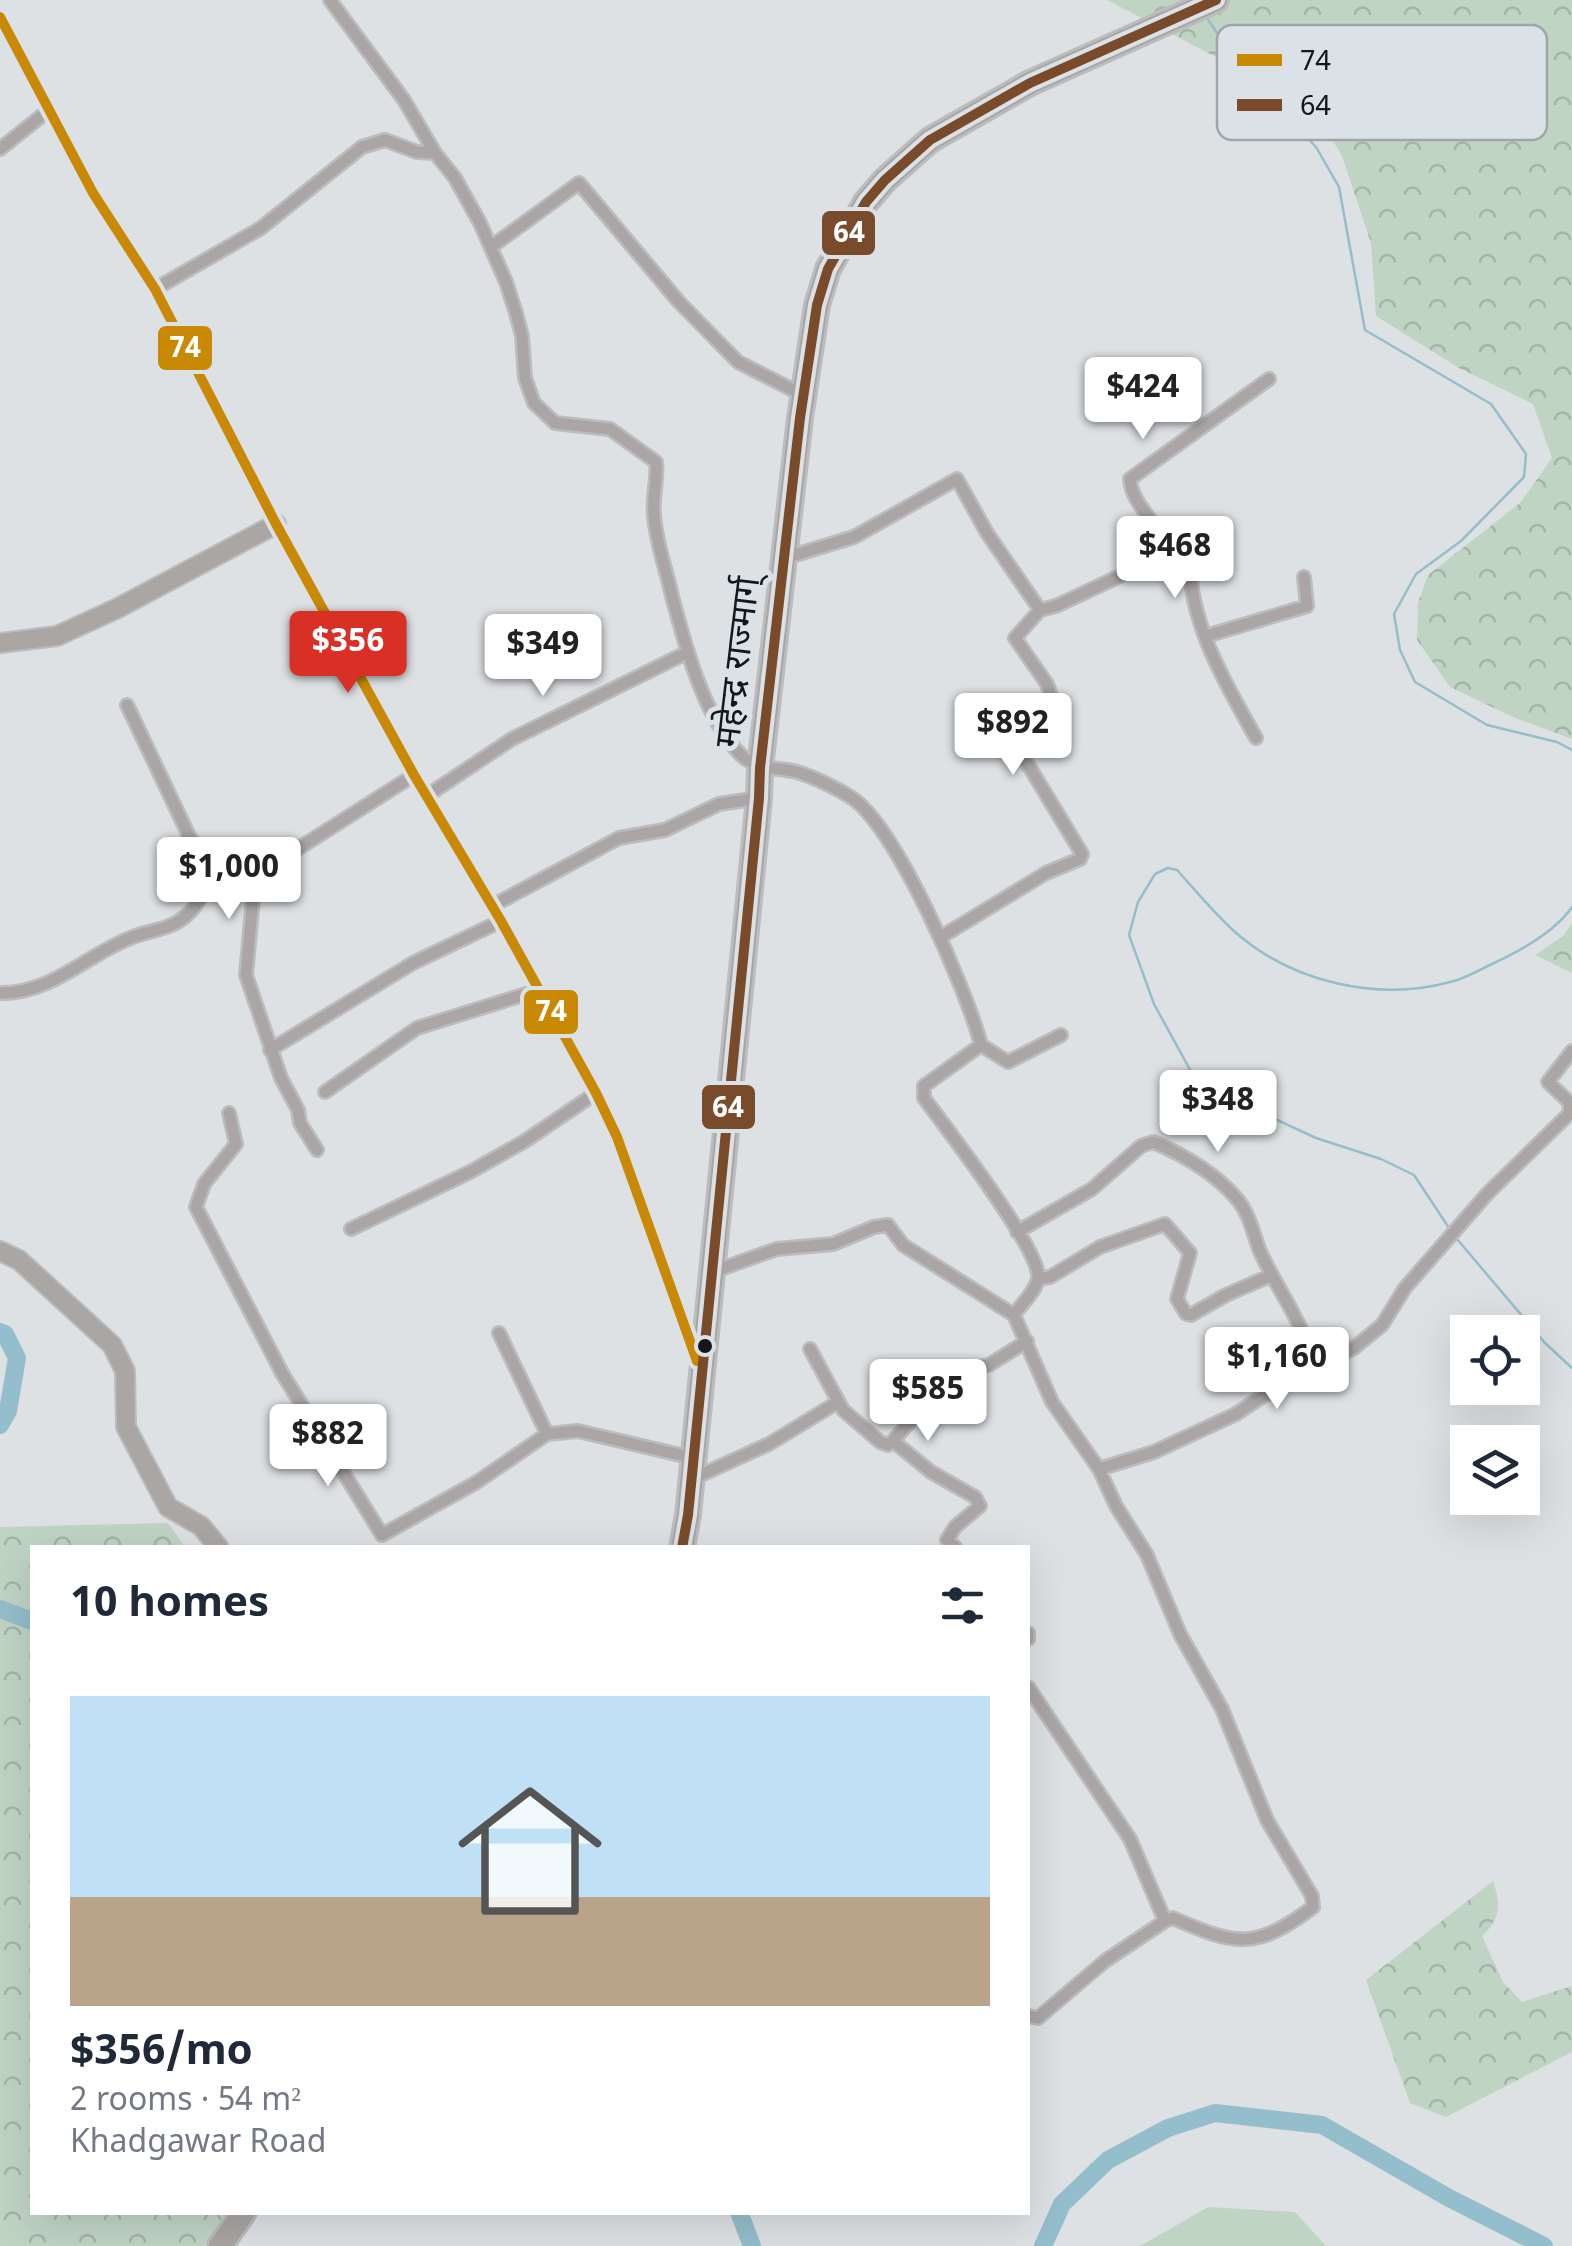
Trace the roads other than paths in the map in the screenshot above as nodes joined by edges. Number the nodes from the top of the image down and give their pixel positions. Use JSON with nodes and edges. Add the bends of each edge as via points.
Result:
{"nodes":[{"id":1,"x":330,"y":0,"type":"edge"},
{"id":2,"x":1216,"y":0,"type":"edge"},
{"id":3,"x":0,"y":17,"type":"edge"},
{"id":4,"x":49,"y":110,"type":"junction"},
{"id":5,"x":0,"y":149,"type":"edge"},
{"id":6,"x":435,"y":154,"type":"junction"},
{"id":7,"x":491,"y":247,"type":"junction"},
{"id":8,"x":155,"y":289,"type":"junction"},
{"id":9,"x":1269,"y":379,"type":"dead end"},
{"id":10,"x":803,"y":395,"type":"junction"},
{"id":11,"x":276,"y":524,"type":"junction"},
{"id":12,"x":1166,"y":554,"type":"junction"},
{"id":13,"x":785,"y":558,"type":"junction"},
{"id":14,"x":1304,"y":578,"type":"dead end"},
{"id":15,"x":1040,"y":610,"type":"junction"},
{"id":16,"x":1268,"y":619,"type":"junction"},
{"id":17,"x":1275,"y":632,"type":"dead end"},
{"id":18,"x":1206,"y":636,"type":"junction"},
{"id":19,"x":0,"y":643,"type":"edge"},
{"id":20,"x":686,"y":654,"type":"junction"},
{"id":21,"x":128,"y":705,"type":"dead end"},
{"id":22,"x":1256,"y":738,"type":"dead end"},
{"id":23,"x":760,"y":768,"type":"junction"},
{"id":24,"x":414,"y":775,"type":"junction"},
{"id":25,"x":428,"y":795,"type":"junction"},
{"id":26,"x":760,"y":798,"type":"junction"},
{"id":27,"x":216,"y":867,"type":"junction"},
{"id":28,"x":255,"y":876,"type":"junction"},
{"id":29,"x":492,"y":906,"type":"junction"},
{"id":30,"x":501,"y":921,"type":"junction"},
{"id":31,"x":940,"y":936,"type":"junction"},
{"id":32,"x":540,"y":990,"type":"junction"},
{"id":33,"x":0,"y":993,"type":"edge"},
{"id":34,"x":1062,"y":1035,"type":"dead end"},
{"id":35,"x":981,"y":1045,"type":"junction"},
{"id":36,"x":270,"y":1050,"type":"junction"},
{"id":37,"x":1572,"y":1051,"type":"edge"},
{"id":38,"x":326,"y":1092,"type":"dead end"},
{"id":39,"x":596,"y":1093,"type":"junction"},
{"id":40,"x":1571,"y":1112,"type":"edge"},
{"id":41,"x":228,"y":1113,"type":"dead end"},
{"id":42,"x":317,"y":1150,"type":"dead end"},
{"id":43,"x":351,"y":1229,"type":"dead end"},
{"id":44,"x":1017,"y":1232,"type":"junction"},
{"id":45,"x":0,"y":1250,"type":"edge"},
{"id":46,"x":710,"y":1273,"type":"junction"},
{"id":47,"x":1272,"y":1275,"type":"junction"},
{"id":48,"x":1038,"y":1279,"type":"junction"},
{"id":49,"x":1014,"y":1315,"type":"junction"},
{"id":50,"x":498,"y":1334,"type":"dead end"},
{"id":51,"x":1026,"y":1341,"type":"junction"},
{"id":52,"x":810,"y":1349,"type":"dead end"},
{"id":53,"x":1314,"y":1370,"type":"junction"},
{"id":54,"x":701,"y":1373,"type":"junction"},
{"id":55,"x":838,"y":1402,"type":"junction"},
{"id":56,"x":547,"y":1434,"type":"junction"},
{"id":57,"x":893,"y":1441,"type":"junction"},
{"id":58,"x":692,"y":1469,"type":"junction"},
{"id":59,"x":1099,"y":1469,"type":"junction"},
{"id":60,"x":217,"y":1545,"type":"edge"},
{"id":61,"x":682,"y":1545,"type":"edge"},
{"id":62,"x":953,"y":1545,"type":"edge"},
{"id":63,"x":1030,"y":1689,"type":"edge"},
{"id":64,"x":1165,"y":1921,"type":"junction"},
{"id":65,"x":1030,"y":2016,"type":"edge"},
{"id":66,"x":242,"y":2215,"type":"edge"},
{"id":67,"x":220,"y":2246,"type":"edge"}],
"edges":[{"from":1,"to":6,"type":"street"},
{"from":2,"to":10,"type":"highway","name":"महेन्द्र राज्मार्ग्","via":[[1030,82],[930,140],[884,180],[828,269]]},
{"from":3,"to":4,"type":"street"},
{"from":4,"to":5,"type":"street"},
{"from":4,"to":8,"type":"street"},
{"from":6,"to":7,"type":"street"},
{"from":6,"to":8,"type":"street","via":[[375,140],[261,228]]},
{"from":7,"to":10,"type":"street","via":[[579,183],[738,362]]},
{"from":7,"to":20,"type":"street","via":[[519,324],[534,403],[555,423],[610,428],[656,462],[655,526]]},
{"from":8,"to":11,"type":"street"},
{"from":9,"to":12,"type":"street","via":[[1130,478],[1131,492],[1165,539]]},
{"from":10,"to":13,"type":"highway","name":"महेन्द्र राज्मार्ग्"},
{"from":11,"to":19,"type":"street","via":[[57,636]]},
{"from":11,"to":24,"type":"street"},
{"from":12,"to":15,"type":"street"},
{"from":12,"to":18,"type":"street","via":[[1190,552]]},
{"from":13,"to":15,"type":"street","via":[[854,536],[957,479]]},
{"from":13,"to":23,"type":"highway","name":"महेन्द्र राज्मार्ग्"},
{"from":14,"to":16,"type":"street","via":[[1307,606]]},
{"from":15,"to":31,"type":"street","via":[[1015,638],[1054,704],[1012,738],[1082,854]]},
{"from":16,"to":17,"type":"street"},
{"from":16,"to":18,"type":"street"},
{"from":18,"to":22,"type":"street"},
{"from":20,"to":23,"type":"street","via":[[726,736]]},
{"from":20,"to":25,"type":"street","via":[[528,730]]},
{"from":21,"to":27,"type":"street","via":[[190,838]]},
{"from":23,"to":26,"type":"highway","name":"महेन्द्र राज्मार्ग्"},
{"from":23,"to":31,"type":"street","via":[[798,772],[854,799],[884,833]]},
{"from":24,"to":25,"type":"street"},
{"from":24,"to":28,"type":"street"},
{"from":25,"to":29,"type":"street"},
{"from":26,"to":29,"type":"street","via":[[720,804],[665,830],[619,838]]},
{"from":26,"to":46,"type":"highway","name":"महेन्द्र राज्मार्ग्"},
{"from":27,"to":28,"type":"street"},
{"from":27,"to":33,"type":"street","via":[[192,911],[169,928],[133,937],[30,991]]},
{"from":28,"to":36,"type":"street","via":[[246,975]]},
{"from":29,"to":30,"type":"street"},
{"from":30,"to":32,"type":"street"},
{"from":30,"to":36,"type":"street","via":[[412,963]]},
{"from":31,"to":35,"type":"street"},
{"from":32,"to":38,"type":"street","via":[[416,1028]]},
{"from":32,"to":39,"type":"street"},
{"from":34,"to":35,"type":"street","via":[[1008,1062]]},
{"from":35,"to":44,"type":"street","via":[[922,1093]]},
{"from":36,"to":42,"type":"street"},
{"from":37,"to":40,"type":"street","via":[[1548,1082]]},
{"from":39,"to":43,"type":"street","via":[[525,1142]]},
{"from":39,"to":54,"type":"street"},
{"from":40,"to":53,"type":"street","via":[[1487,1194],[1405,1288],[1382,1325]]},
{"from":41,"to":56,"type":"street","via":[[236,1144],[204,1184],[196,1207],[291,1388],[382,1534]]},
{"from":44,"to":47,"type":"street","via":[[1092,1190],[1153,1142],[1192,1160],[1236,1198]]},
{"from":44,"to":48,"type":"street"},
{"from":45,"to":60,"type":"street","via":[[112,1344],[125,1371],[126,1428],[168,1507],[201,1526]]},
{"from":46,"to":49,"type":"street","via":[[778,1249],[833,1244],[888,1224],[903,1245]]},
{"from":46,"to":54,"type":"highway","name":"महेन्द्र राज्मार्ग्"},
{"from":47,"to":48,"type":"street","via":[[1186,1314],[1177,1299],[1190,1252],[1165,1224]]},
{"from":47,"to":53,"type":"street","via":[[1311,1350]]},
{"from":48,"to":49,"type":"street"},
{"from":49,"to":51,"type":"street"},
{"from":50,"to":56,"type":"street"},
{"from":51,"to":57,"type":"street","via":[[989,1365],[946,1379]]},
{"from":51,"to":59,"type":"street","via":[[1052,1402]]},
{"from":52,"to":55,"type":"street"},
{"from":53,"to":59,"type":"street","via":[[1154,1452]]},
{"from":54,"to":58,"type":"highway","name":"महेन्द्र राज्मार्ग्"},
{"from":55,"to":57,"type":"street","via":[[880,1442]]},
{"from":55,"to":58,"type":"street","via":[[770,1444]]},
{"from":56,"to":58,"type":"street","via":[[578,1431]]},
{"from":57,"to":62,"type":"street","via":[[975,1497],[980,1506],[955,1527],[947,1540]]},
{"from":58,"to":61,"type":"highway","name":"महेन्द्र राज्मार्ग्"},
{"from":59,"to":64,"type":"street","via":[[1222,1709],[1267,1820],[1312,1896],[1313,1907],[1299,1918],[1248,1942]]},
{"from":63,"to":64,"type":"street","via":[[1130,1840]]},
{"from":64,"to":65,"type":"street","via":[[1038,2018]]},
{"from":66,"to":67,"type":"highway"}]}
